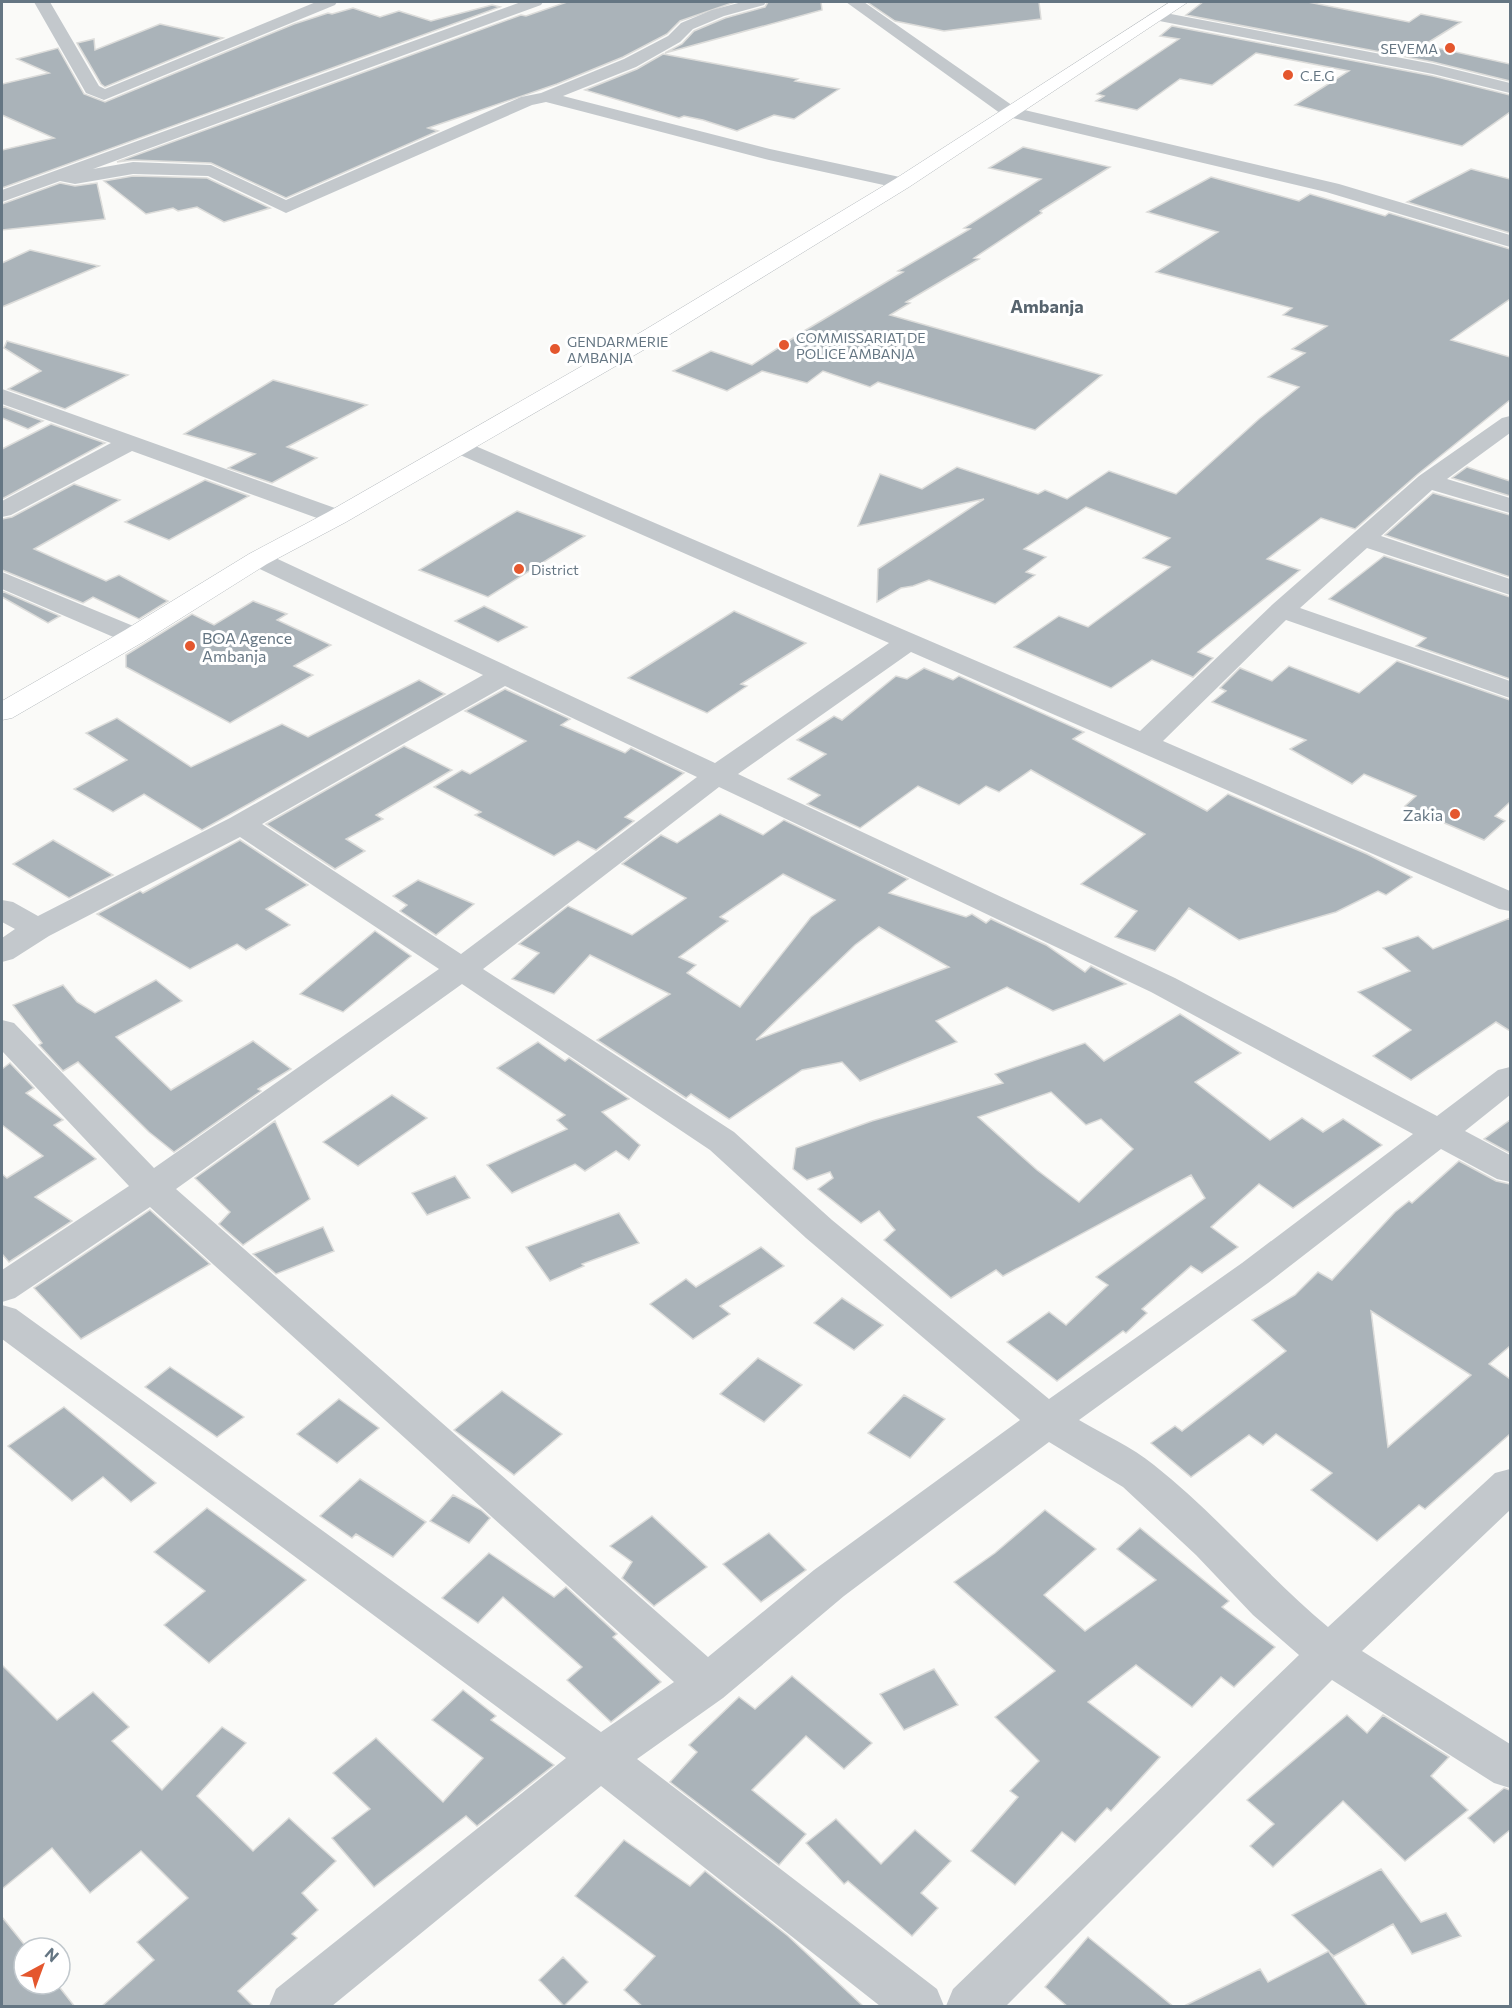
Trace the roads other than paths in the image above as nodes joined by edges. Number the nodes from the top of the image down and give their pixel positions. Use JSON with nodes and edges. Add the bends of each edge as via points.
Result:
{"nodes":[{"id":1,"x":42,"y":2,"type":"edge"},
{"id":2,"x":329,"y":2,"type":"edge"},
{"id":3,"x":535,"y":2,"type":"edge"},
{"id":4,"x":758,"y":2,"type":"edge"},
{"id":5,"x":854,"y":2,"type":"edge"},
{"id":6,"x":1180,"y":2,"type":"edge"},
{"id":7,"x":1155,"y":16,"type":"junction"},
{"id":8,"x":1510,"y":88,"type":"edge"},
{"id":9,"x":546,"y":97,"type":"junction"},
{"id":10,"x":1010,"y":112,"type":"junction"},
{"id":11,"x":57,"y":175,"type":"junction"},
{"id":12,"x":902,"y":183,"type":"junction"},
{"id":13,"x":2,"y":196,"type":"edge"},
{"id":14,"x":1510,"y":241,"type":"edge"},
{"id":15,"x":2,"y":396,"type":"edge"},
{"id":16,"x":27,"y":405,"type":"junction"},
{"id":17,"x":2,"y":418,"type":"edge"},
{"id":18,"x":1510,"y":423,"type":"edge"},
{"id":19,"x":131,"y":442,"type":"junction"},
{"id":20,"x":459,"y":446,"type":"junction"},
{"id":21,"x":1428,"y":481,"type":"junction"},
{"id":22,"x":1510,"y":507,"type":"edge"},
{"id":23,"x":2,"y":510,"type":"edge"},
{"id":24,"x":336,"y":517,"type":"junction"},
{"id":25,"x":1366,"y":539,"type":"junction"},
{"id":26,"x":258,"y":559,"type":"junction"},
{"id":27,"x":2,"y":580,"type":"edge"},
{"id":28,"x":1510,"y":587,"type":"edge"},
{"id":29,"x":1282,"y":610,"type":"junction"},
{"id":30,"x":134,"y":636,"type":"junction"},
{"id":31,"x":908,"y":642,"type":"junction"},
{"id":32,"x":505,"y":674,"type":"junction"},
{"id":33,"x":1510,"y":690,"type":"edge"},
{"id":34,"x":2,"y":711,"type":"edge"},
{"id":35,"x":1144,"y":742,"type":"junction"},
{"id":36,"x":716,"y":776,"type":"junction"},
{"id":37,"x":241,"y":824,"type":"junction"},
{"id":38,"x":1510,"y":873,"type":"edge"},
{"id":39,"x":1497,"y":896,"type":"edge"},
{"id":40,"x":2,"y":909,"type":"edge"},
{"id":41,"x":38,"y":929,"type":"junction"},
{"id":42,"x":2,"y":952,"type":"edge"},
{"id":43,"x":463,"y":968,"type":"junction"},
{"id":44,"x":2,"y":1031,"type":"edge"},
{"id":45,"x":1510,"y":1078,"type":"edge"},
{"id":46,"x":1439,"y":1132,"type":"junction"},
{"id":47,"x":1510,"y":1170,"type":"edge"},
{"id":48,"x":152,"y":1188,"type":"junction"},
{"id":49,"x":2,"y":1288,"type":"edge"},
{"id":50,"x":2,"y":1319,"type":"edge"},
{"id":51,"x":1048,"y":1420,"type":"junction"},
{"id":52,"x":1510,"y":1485,"type":"edge"},
{"id":53,"x":1329,"y":1654,"type":"junction"},
{"id":54,"x":707,"y":1684,"type":"junction"},
{"id":55,"x":601,"y":1758,"type":"junction"},
{"id":56,"x":1510,"y":1768,"type":"edge"},
{"id":57,"x":294,"y":2007,"type":"edge"},
{"id":58,"x":919,"y":2007,"type":"edge"},
{"id":59,"x":971,"y":2007,"type":"edge"}],
"edges":[{"from":1,"to":2,"type":"street","via":[[92,89],[104,95]]},
{"from":3,"to":11,"type":"street"},
{"from":4,"to":9,"type":"street","via":[[687,26],[675,39],[630,63]]},
{"from":5,"to":10,"type":"street"},
{"from":6,"to":7,"type":"main road"},
{"from":7,"to":8,"type":"street","via":[[1433,69]]},
{"from":7,"to":10,"type":"main road"},
{"from":9,"to":11,"type":"street","via":[[527,101],[286,207],[211,171],[132,168],[75,178]]},
{"from":9,"to":12,"type":"street","via":[[769,154]]},
{"from":10,"to":12,"type":"main road"},
{"from":10,"to":14,"type":"street","via":[[1332,188]]},
{"from":11,"to":13,"type":"street"},
{"from":12,"to":20,"type":"main road","via":[[651,336]]},
{"from":15,"to":16,"type":"street"},
{"from":16,"to":17,"type":"street"},
{"from":16,"to":19,"type":"street"},
{"from":18,"to":21,"type":"street"},
{"from":19,"to":23,"type":"street"},
{"from":19,"to":24,"type":"street"},
{"from":20,"to":24,"type":"main road"},
{"from":20,"to":31,"type":"street"},
{"from":21,"to":22,"type":"street"},
{"from":21,"to":25,"type":"street"},
{"from":24,"to":26,"type":"main road"},
{"from":25,"to":28,"type":"street"},
{"from":25,"to":29,"type":"street"},
{"from":26,"to":30,"type":"main road"},
{"from":26,"to":32,"type":"street"},
{"from":27,"to":30,"type":"street"},
{"from":29,"to":33,"type":"street"},
{"from":29,"to":35,"type":"street"},
{"from":30,"to":34,"type":"main road"},
{"from":31,"to":35,"type":"street"},
{"from":31,"to":36,"type":"street"},
{"from":32,"to":36,"type":"street"},
{"from":32,"to":37,"type":"street"},
{"from":35,"to":39,"type":"street"},
{"from":36,"to":43,"type":"street"},
{"from":36,"to":46,"type":"street","via":[[1163,985]]},
{"from":37,"to":41,"type":"street"},
{"from":37,"to":43,"type":"street","via":[[383,921]]},
{"from":38,"to":39,"type":"street"},
{"from":40,"to":41,"type":"street"},
{"from":41,"to":42,"type":"street"},
{"from":43,"to":48,"type":"street"},
{"from":43,"to":51,"type":"street","via":[[722,1141],[819,1229]]},
{"from":44,"to":48,"type":"street"},
{"from":45,"to":46,"type":"street"},
{"from":46,"to":47,"type":"street"},
{"from":46,"to":51,"type":"street","via":[[1255,1273]]},
{"from":48,"to":49,"type":"street"},
{"from":48,"to":54,"type":"street"},
{"from":50,"to":55,"type":"street"},
{"from":51,"to":53,"type":"street","via":[[1138,1475],[1268,1602]]},
{"from":51,"to":54,"type":"street","via":[[829,1583]]},
{"from":52,"to":53,"type":"street"},
{"from":53,"to":56,"type":"street"},
{"from":53,"to":59,"type":"street"},
{"from":54,"to":55,"type":"street"},
{"from":55,"to":57,"type":"street"},
{"from":55,"to":58,"type":"street"}]}
